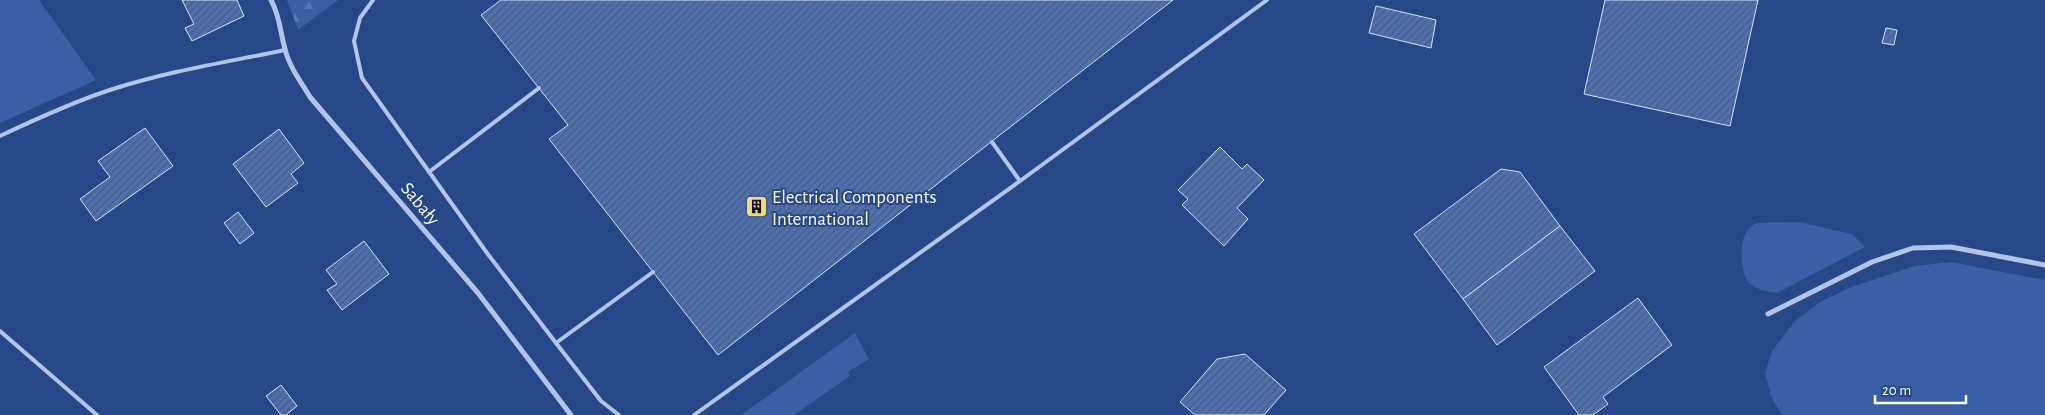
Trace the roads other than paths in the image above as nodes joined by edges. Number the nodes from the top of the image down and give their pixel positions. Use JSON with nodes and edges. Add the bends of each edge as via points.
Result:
{"nodes":[{"id":1,"x":271,"y":0,"type":"edge"},
{"id":2,"x":373,"y":0,"type":"edge"},
{"id":3,"x":1268,"y":0,"type":"edge"},
{"id":4,"x":285,"y":50,"type":"junction"},
{"id":5,"x":539,"y":88,"type":"dead end"},
{"id":6,"x":0,"y":136,"type":"edge"},
{"id":7,"x":992,"y":142,"type":"dead end"},
{"id":8,"x":429,"y":172,"type":"junction"},
{"id":9,"x":1020,"y":181,"type":"junction"},
{"id":10,"x":2045,"y":265,"type":"edge"},
{"id":11,"x":653,"y":272,"type":"dead end"},
{"id":12,"x":1768,"y":314,"type":"dead end"},
{"id":13,"x":0,"y":331,"type":"edge"},
{"id":14,"x":556,"y":343,"type":"junction"},
{"id":15,"x":97,"y":415,"type":"edge"},
{"id":16,"x":571,"y":415,"type":"edge"},
{"id":17,"x":620,"y":415,"type":"edge"},
{"id":18,"x":694,"y":415,"type":"edge"}],
"edges":[{"from":1,"to":4,"type":"street","name":"Sabały","via":[[277,10]]},
{"from":2,"to":8,"type":"lane","via":[[360,18],[354,41],[362,78]]},
{"from":3,"to":9,"type":"lane"},
{"from":4,"to":6,"type":"lane","via":[[158,76],[112,89]]},
{"from":4,"to":16,"type":"street","name":"Sabały","via":[[310,97],[478,293]]},
{"from":5,"to":8,"type":"lane"},
{"from":7,"to":9,"type":"lane"},
{"from":8,"to":14,"type":"lane"},
{"from":9,"to":18,"type":"lane"},
{"from":10,"to":12,"type":"street","via":[[1952,247],[1913,248],[1872,262]]},
{"from":11,"to":14,"type":"lane"},
{"from":13,"to":15,"type":"lane"},
{"from":14,"to":17,"type":"lane","via":[[601,401]]}]}
